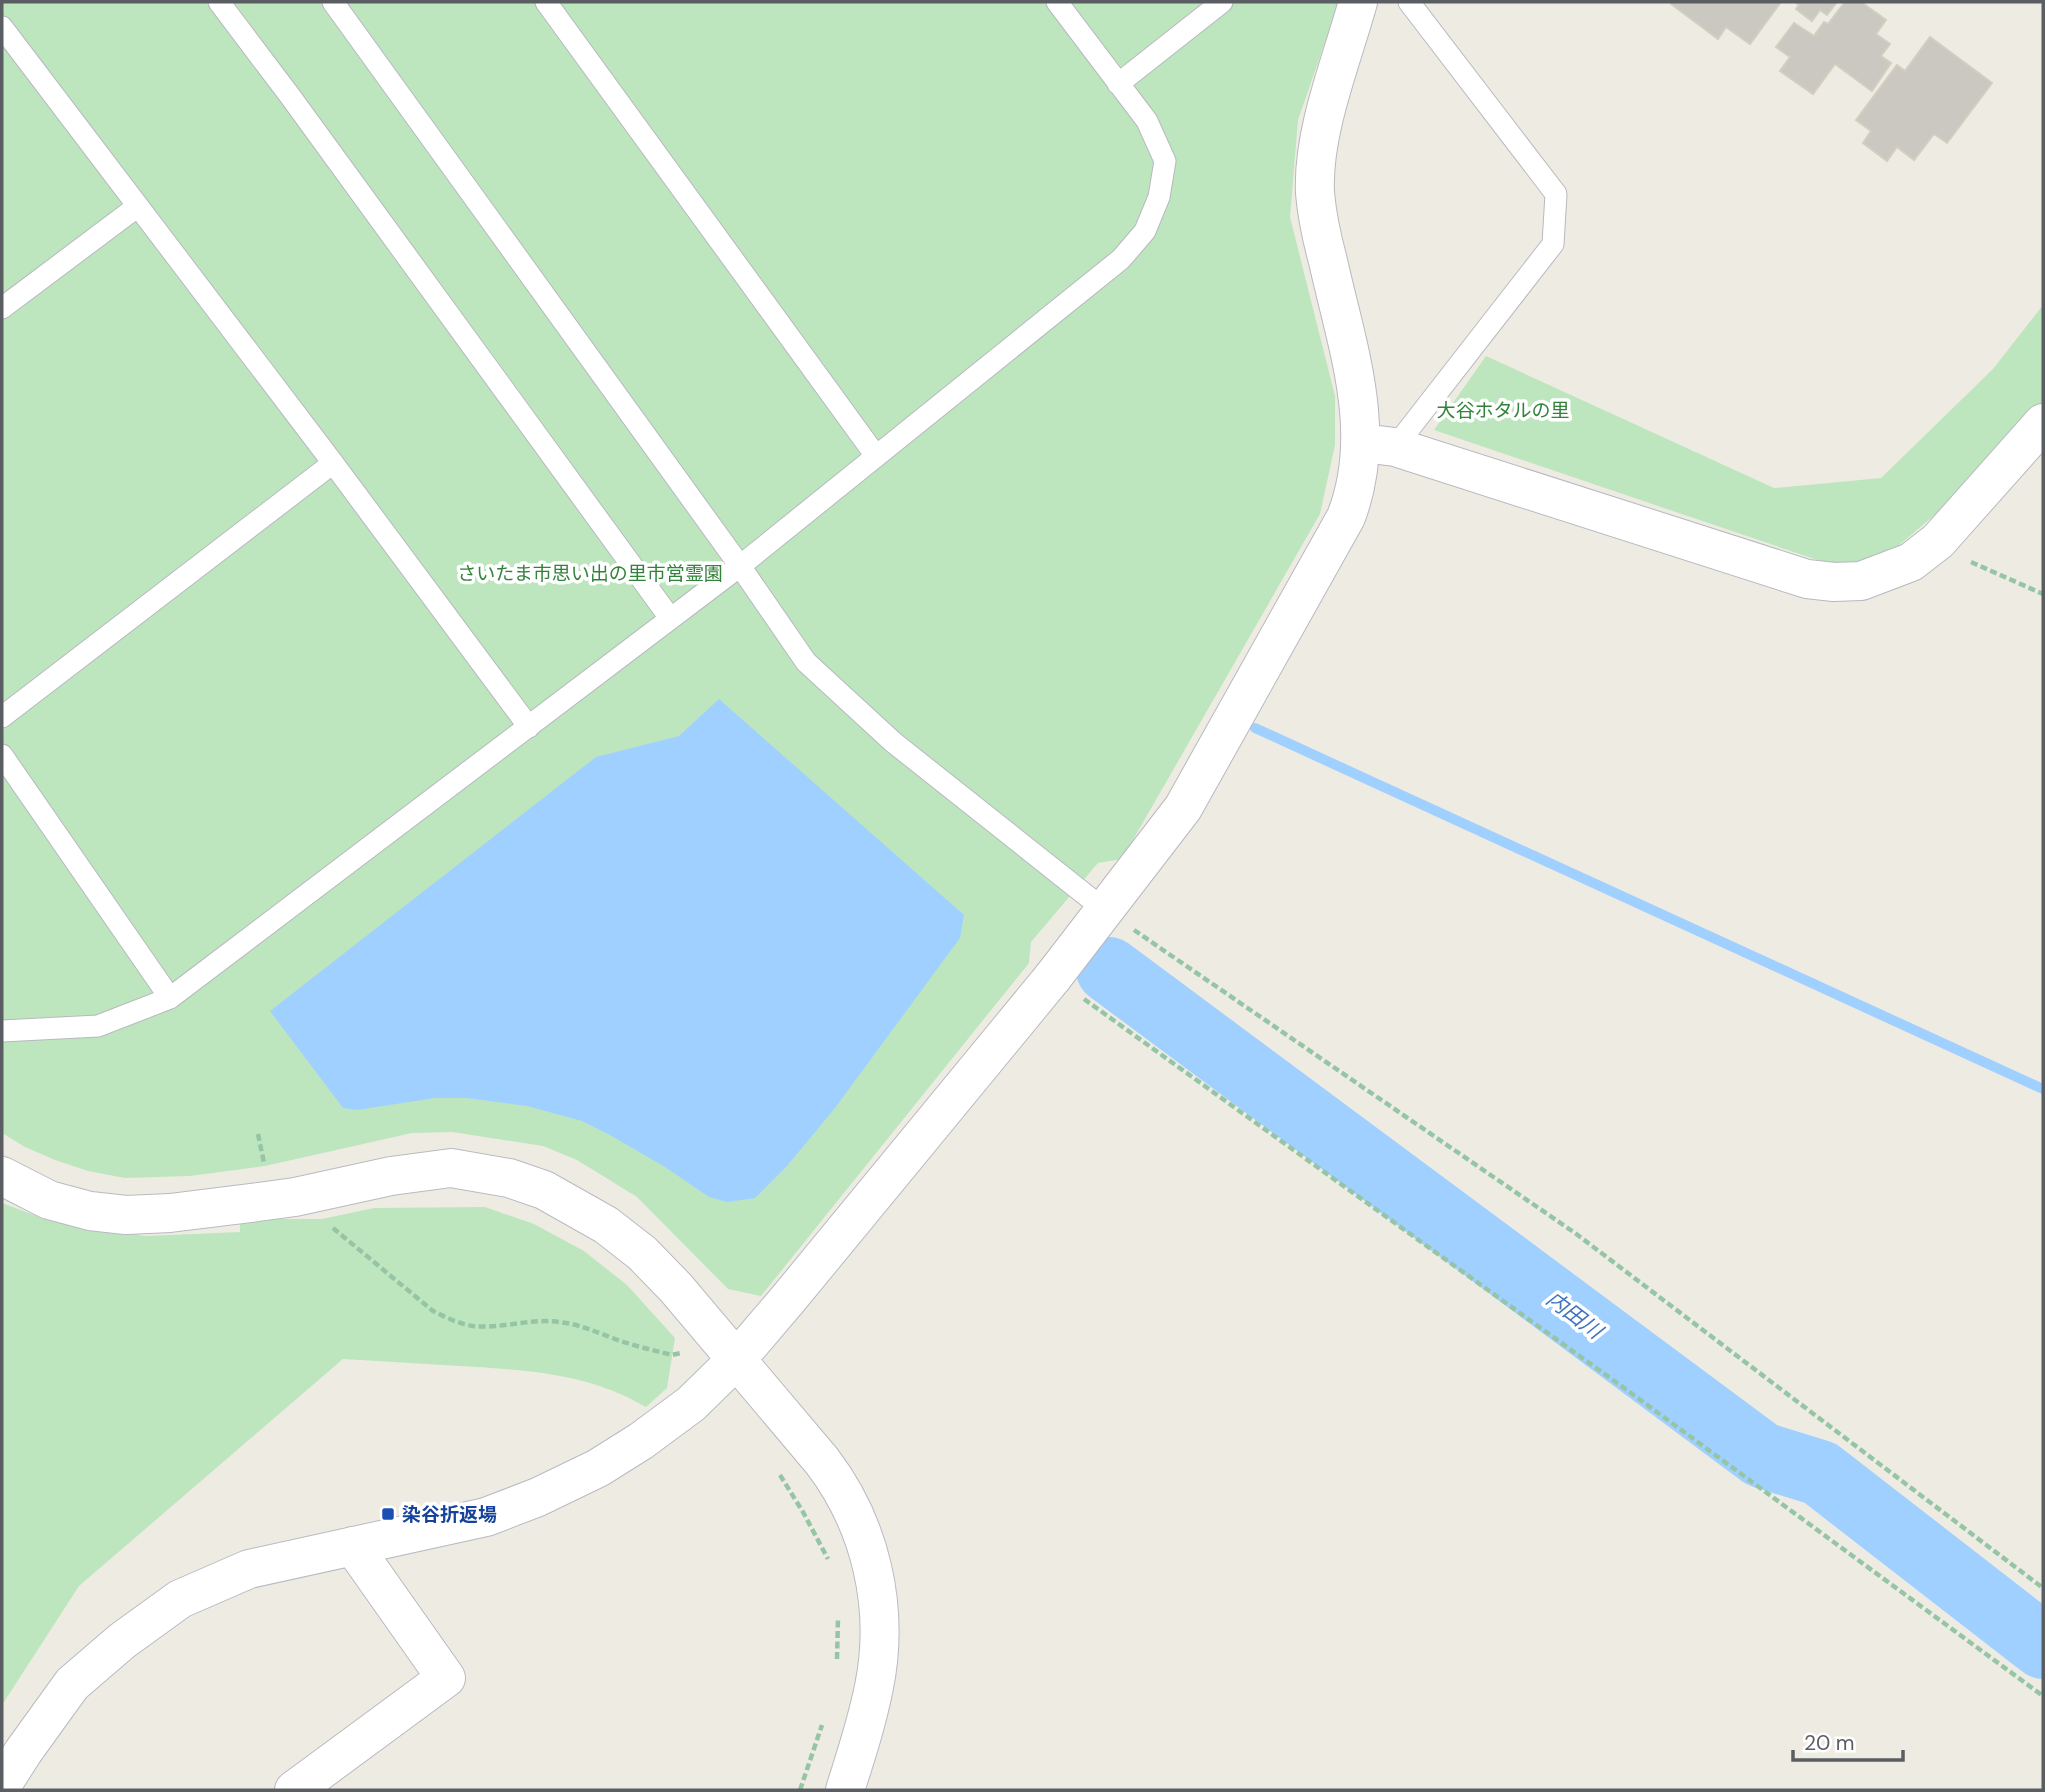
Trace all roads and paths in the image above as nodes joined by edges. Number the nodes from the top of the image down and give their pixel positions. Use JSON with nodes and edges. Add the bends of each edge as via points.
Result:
{"nodes":[{"id":1,"x":219,"y":2,"type":"edge"},
{"id":2,"x":332,"y":2,"type":"edge"},
{"id":3,"x":546,"y":2,"type":"edge"},
{"id":4,"x":1056,"y":2,"type":"edge"},
{"id":5,"x":1222,"y":2,"type":"edge"},
{"id":6,"x":1359,"y":2,"type":"edge"},
{"id":7,"x":1409,"y":2,"type":"edge"},
{"id":8,"x":2,"y":27,"type":"edge"},
{"id":9,"x":1118,"y":84,"type":"junction"},
{"id":10,"x":138,"y":206,"type":"junction"},
{"id":11,"x":2,"y":308,"type":"edge"},
{"id":12,"x":2043,"y":423,"type":"edge"},
{"id":13,"x":1378,"y":445,"type":"junction"},
{"id":14,"x":876,"y":456,"type":"junction"},
{"id":15,"x":332,"y":463,"type":"junction"},
{"id":16,"x":1938,"y":541,"type":"junction"},
{"id":17,"x":740,"y":566,"type":"junction"},
{"id":18,"x":2043,"y":594,"type":"edge"},
{"id":19,"x":670,"y":618,"type":"junction"},
{"id":20,"x":2,"y":717,"type":"edge"},
{"id":21,"x":529,"y":727,"type":"junction"},
{"id":22,"x":2,"y":755,"type":"edge"},
{"id":23,"x":1099,"y":919,"type":"junction"},
{"id":24,"x":1060,"y":968,"type":"junction"},
{"id":25,"x":170,"y":999,"type":"junction"},
{"id":26,"x":2,"y":1031,"type":"edge"},
{"id":27,"x":258,"y":1134,"type":"dead end"},
{"id":28,"x":265,"y":1166,"type":"dead end"},
{"id":29,"x":2,"y":1176,"type":"edge"},
{"id":30,"x":332,"y":1227,"type":"dead end"},
{"id":31,"x":685,"y":1352,"type":"dead end"},
{"id":32,"x":737,"y":1359,"type":"junction"},
{"id":33,"x":777,"y":1470,"type":"dead end"},
{"id":34,"x":353,"y":1546,"type":"junction"},
{"id":35,"x":831,"y":1565,"type":"dead end"},
{"id":36,"x":2043,"y":1588,"type":"edge"},
{"id":37,"x":838,"y":1615,"type":"dead end"},
{"id":38,"x":837,"y":1663,"type":"dead end"},
{"id":39,"x":2043,"y":1696,"type":"edge"},
{"id":40,"x":826,"y":1716,"type":"dead end"},
{"id":41,"x":2,"y":1785,"type":"edge"},
{"id":42,"x":294,"y":1790,"type":"edge"},
{"id":43,"x":800,"y":1790,"type":"edge"},
{"id":44,"x":845,"y":1790,"type":"edge"}],
"edges":[{"from":1,"to":19,"type":"lane"},
{"from":2,"to":17,"type":"lane"},
{"from":3,"to":14,"type":"lane"},
{"from":4,"to":9,"type":"lane"},
{"from":5,"to":9,"type":"lane"},
{"from":6,"to":13,"type":"street","via":[[1321,131],[1315,174],[1320,230],[1359,403]]},
{"from":7,"to":13,"type":"lane","via":[[1556,194],[1553,244]]},
{"from":8,"to":10,"type":"lane"},
{"from":9,"to":14,"type":"lane","via":[[1147,121],[1165,160],[1159,197],[1145,232],[1121,259]]},
{"from":10,"to":11,"type":"lane"},
{"from":10,"to":15,"type":"lane"},
{"from":12,"to":16,"type":"street"},
{"from":13,"to":16,"type":"street","via":[[1807,579],[1861,582],[1911,562]]},
{"from":13,"to":23,"type":"street","via":[[1358,474],[1346,517],[1182,808]]},
{"from":14,"to":17,"type":"lane"},
{"from":15,"to":20,"type":"lane"},
{"from":15,"to":21,"type":"lane"},
{"from":16,"to":18,"type":"path","via":[[1952,554]]},
{"from":17,"to":19,"type":"lane"},
{"from":17,"to":23,"type":"lane","via":[[806,662]]},
{"from":19,"to":21,"type":"lane"},
{"from":21,"to":25,"type":"lane"},
{"from":22,"to":25,"type":"lane"},
{"from":23,"to":24,"type":"street"},
{"from":23,"to":36,"type":"path","via":[[1575,1233]]},
{"from":24,"to":32,"type":"street"},
{"from":24,"to":39,"type":"path"},
{"from":25,"to":26,"type":"lane","via":[[98,1026]]},
{"from":27,"to":28,"type":"path"},
{"from":29,"to":32,"type":"street","via":[[49,1200],[126,1215],[295,1197],[451,1168],[509,1178],[577,1208],[642,1253]]},
{"from":30,"to":31,"type":"path","via":[[433,1311],[471,1326],[555,1321],[672,1355]]},
{"from":32,"to":34,"type":"street","via":[[691,1404],[641,1441],[574,1480],[486,1517]]},
{"from":32,"to":44,"type":"street","via":[[838,1481],[853,1507],[872,1563],[880,1626],[874,1685]]},
{"from":33,"to":35,"type":"path"},
{"from":34,"to":41,"type":"street","via":[[249,1569],[180,1599],[72,1684]]},
{"from":34,"to":42,"type":"street","via":[[446,1678]]},
{"from":37,"to":38,"type":"path"},
{"from":40,"to":43,"type":"path"}]}
